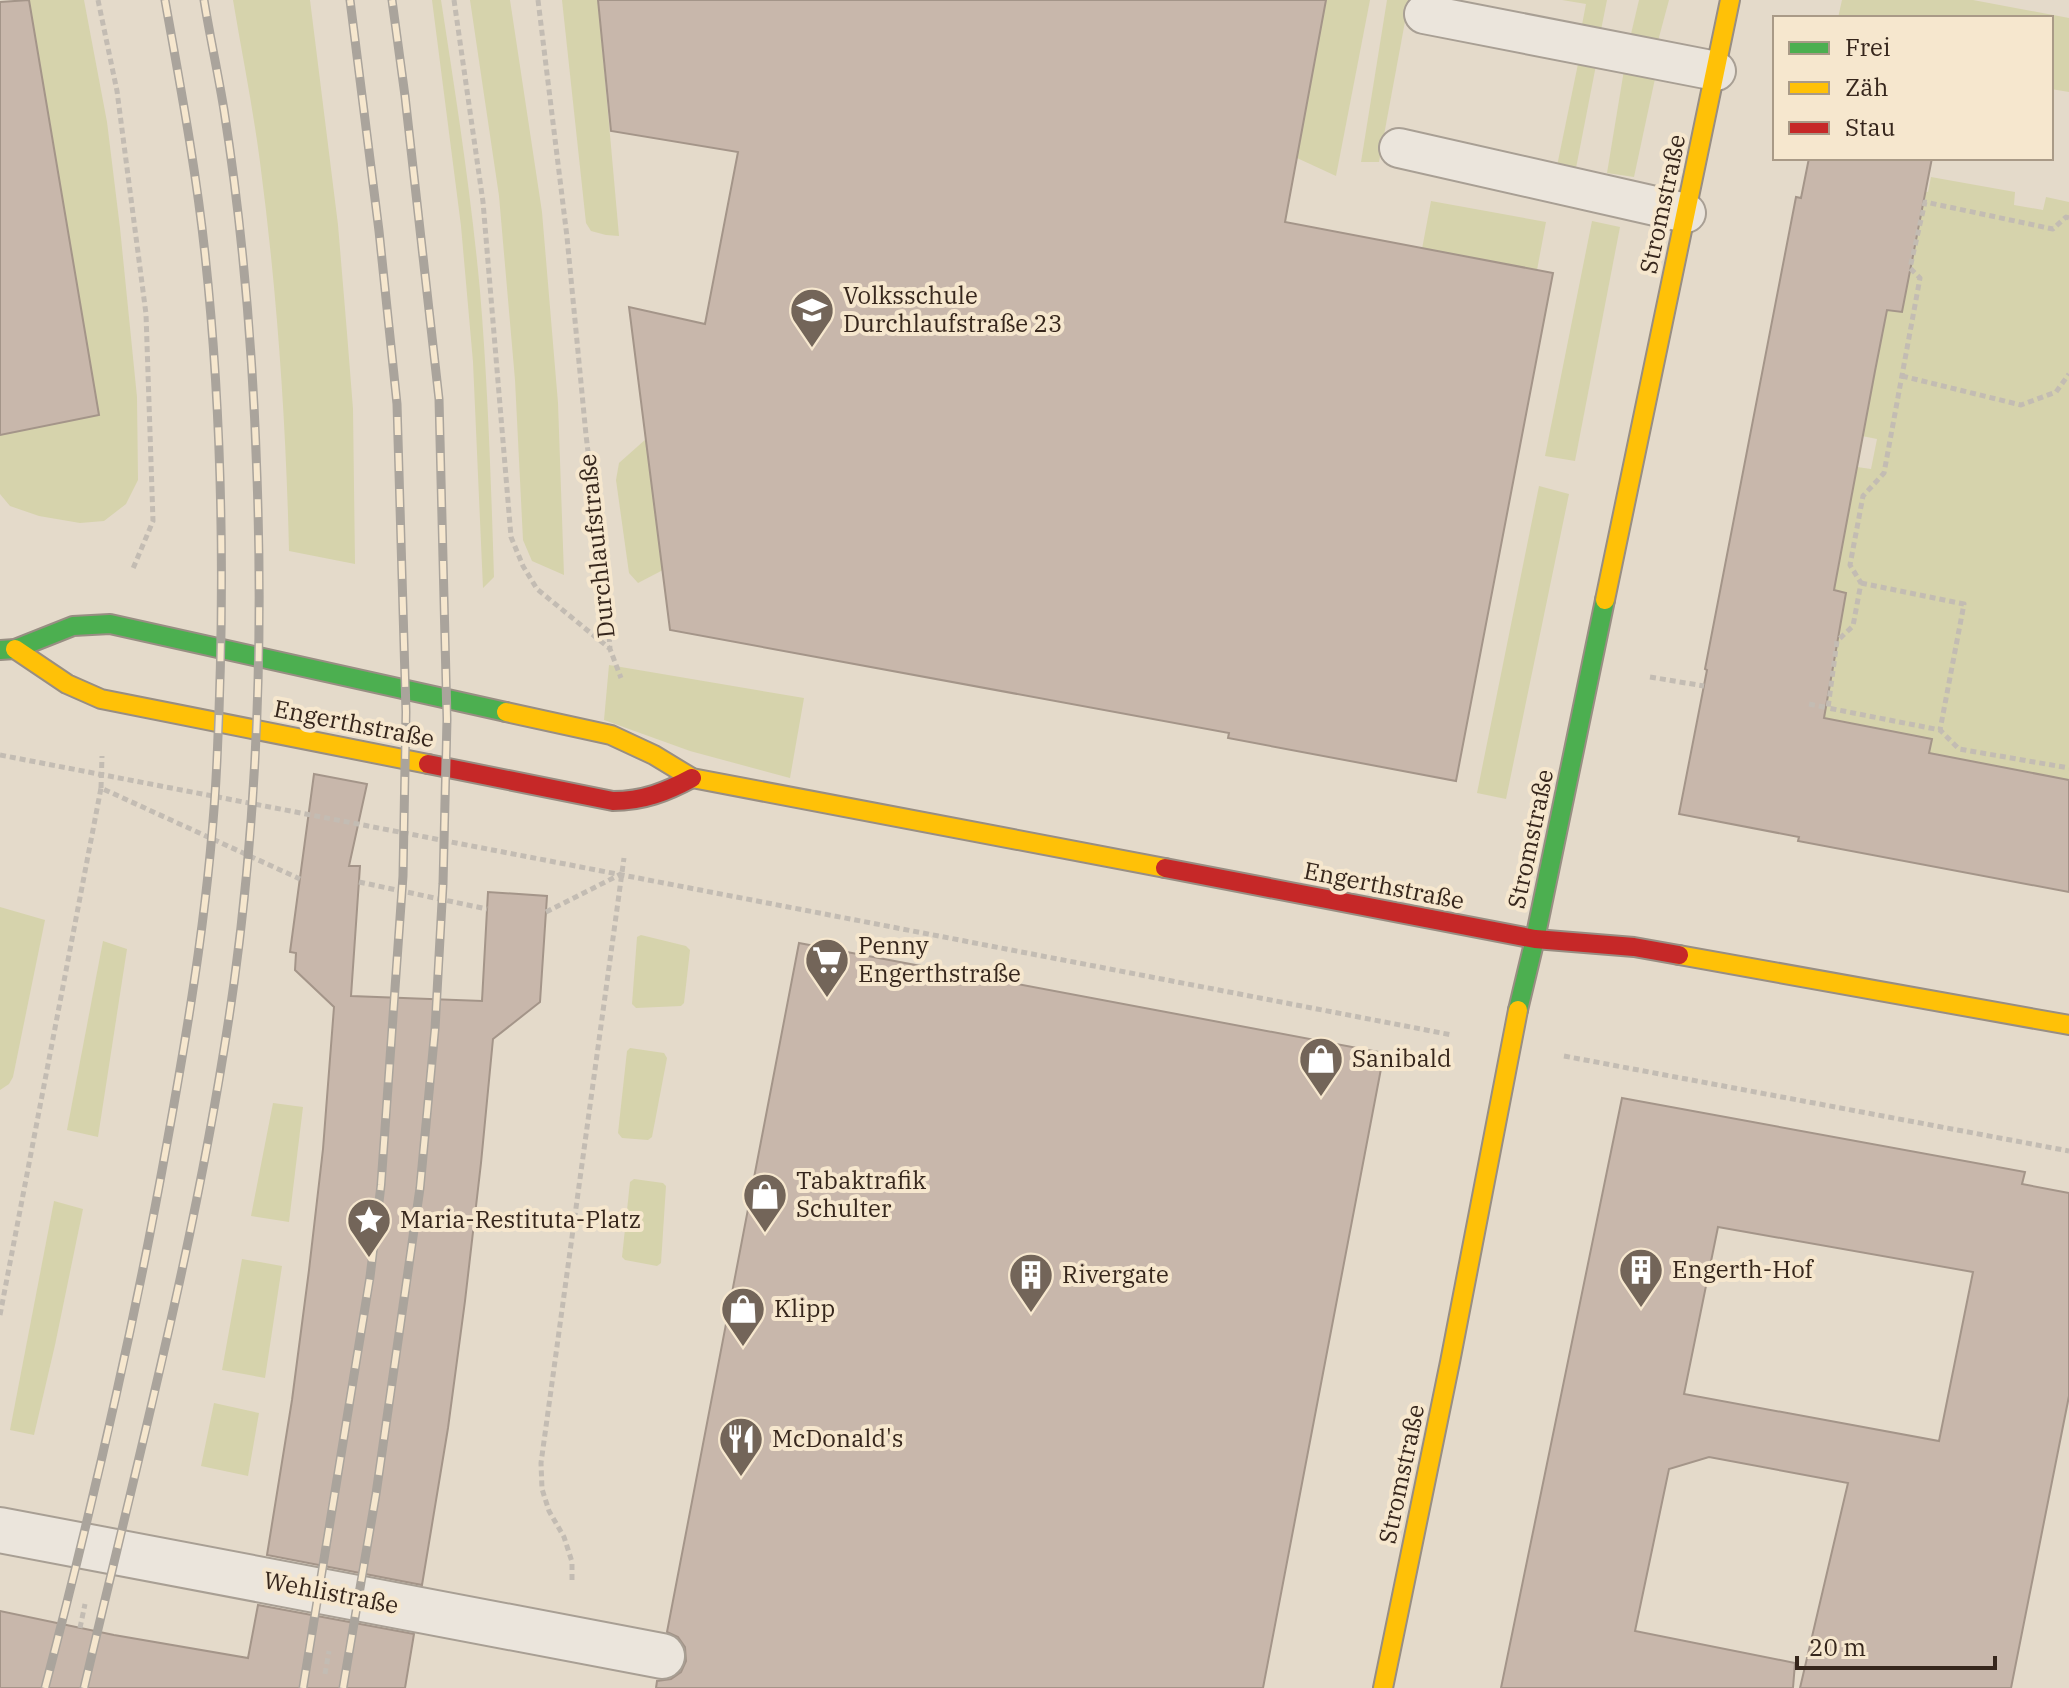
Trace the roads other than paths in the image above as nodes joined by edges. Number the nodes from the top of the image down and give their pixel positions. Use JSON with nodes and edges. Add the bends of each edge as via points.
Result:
{"nodes":[{"id":1,"x":1730,"y":0,"type":"edge"},
{"id":2,"x":1424,"y":14,"type":"dead end"},
{"id":3,"x":1716,"y":71,"type":"junction"},
{"id":4,"x":1399,"y":148,"type":"dead end"},
{"id":5,"x":1686,"y":213,"type":"junction"},
{"id":6,"x":8,"y":650,"type":"edge"},
{"id":7,"x":692,"y":778,"type":"junction"},
{"id":8,"x":1535,"y":939,"type":"junction"},
{"id":9,"x":2069,"y":1025,"type":"edge"},
{"id":10,"x":0,"y":1530,"type":"edge"},
{"id":11,"x":662,"y":1656,"type":"dead end"},
{"id":12,"x":1383,"y":1688,"type":"edge"}],
"edges":[{"from":1,"to":3,"type":"street","name":"Stromstraße"},
{"from":2,"to":3,"type":"lane"},
{"from":3,"to":5,"type":"street","name":"Stromstraße"},
{"from":4,"to":5,"type":"lane"},
{"from":5,"to":8,"type":"street","name":"Stromstraße"},
{"from":6,"to":7,"type":"street","name":"Engerthstraße","via":[[73,626],[110,624],[611,735]]},
{"from":6,"to":7,"type":"street","name":"Engerthstraße","via":[[101,699],[613,801],[651,798]]},
{"from":7,"to":8,"type":"street","name":"Engerthstraße"},
{"from":8,"to":9,"type":"street","name":"Engerthstraße","via":[[1634,947]]},
{"from":8,"to":12,"type":"street","name":"Stromstraße"},
{"from":10,"to":11,"type":"street","name":"Wehlistraße"}]}
